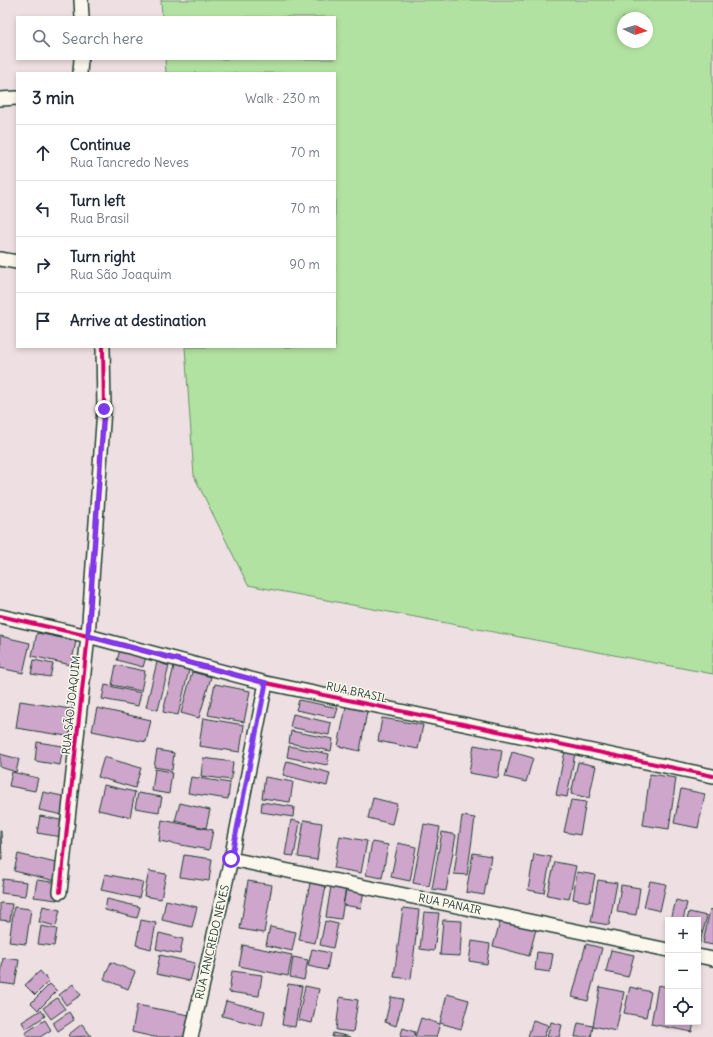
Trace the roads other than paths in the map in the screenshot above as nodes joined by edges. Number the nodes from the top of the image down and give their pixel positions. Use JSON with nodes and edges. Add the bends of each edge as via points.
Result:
{"nodes":[{"id":1,"x":81,"y":0,"type":"edge"},
{"id":2,"x":82,"y":16,"type":"edge"},
{"id":3,"x":81,"y":60,"type":"edge"},
{"id":4,"x":80,"y":72,"type":"edge"},
{"id":5,"x":16,"y":98,"type":"edge"},
{"id":6,"x":0,"y":99,"type":"edge"},
{"id":7,"x":0,"y":259,"type":"edge"},
{"id":8,"x":16,"y":262,"type":"edge"},
{"id":9,"x":103,"y":348,"type":"edge"},
{"id":10,"x":0,"y":616,"type":"edge"},
{"id":11,"x":88,"y":636,"type":"junction"},
{"id":12,"x":266,"y":683,"type":"junction"},
{"id":13,"x":713,"y":776,"type":"edge"},
{"id":14,"x":231,"y":859,"type":"junction"},
{"id":15,"x":60,"y":892,"type":"dead end"},
{"id":16,"x":665,"y":949,"type":"edge"},
{"id":17,"x":701,"y":957,"type":"edge"},
{"id":18,"x":713,"y":959,"type":"edge"},
{"id":19,"x":191,"y":1037,"type":"edge"}],
"edges":[{"from":1,"to":2,"type":"street"},
{"from":3,"to":4,"type":"street"},
{"from":5,"to":6,"type":"street"},
{"from":7,"to":8,"type":"street"},
{"from":9,"to":11,"type":"street","name":"RUA SÃO JOAQUIM","via":[[104,409]]},
{"from":10,"to":11,"type":"street","name":"RUA BRASIL"},
{"from":11,"to":12,"type":"street","name":"RUA BRASIL"},
{"from":11,"to":15,"type":"street","name":"RUA SÃO JOAQUIM"},
{"from":12,"to":13,"type":"street","name":"RUA BRASIL"},
{"from":12,"to":14,"type":"street","name":"RUA TANCREDO NEVES"},
{"from":14,"to":16,"type":"street","name":"RUA PANAIR"},
{"from":14,"to":19,"type":"street","name":"RUA TANCREDO NEVES"},
{"from":17,"to":18,"type":"street"}]}
